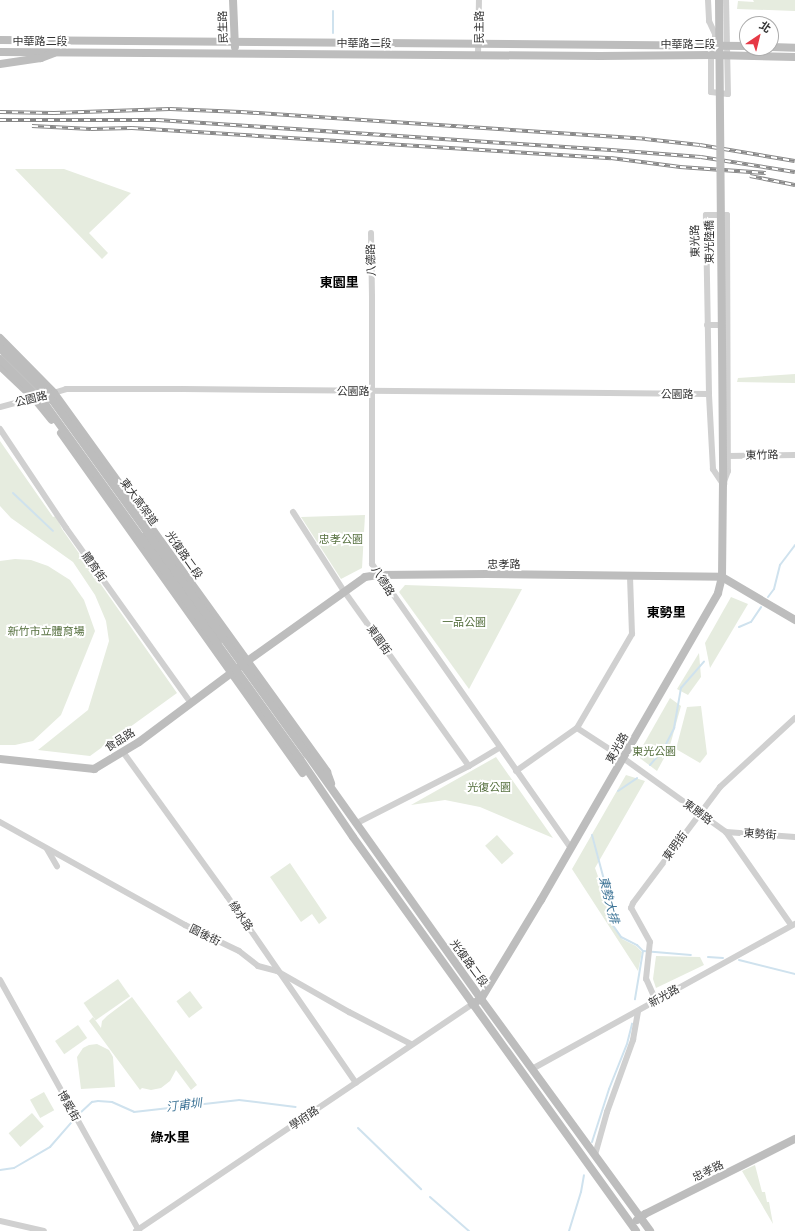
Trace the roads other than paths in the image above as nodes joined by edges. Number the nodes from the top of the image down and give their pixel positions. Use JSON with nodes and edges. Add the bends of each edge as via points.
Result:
{"nodes":[{"id":1,"x":233,"y":0,"type":"edge"},
{"id":2,"x":479,"y":0,"type":"edge"},
{"id":3,"x":708,"y":0,"type":"edge"},
{"id":4,"x":718,"y":0,"type":"edge"},
{"id":5,"x":726,"y":0,"type":"edge"},
{"id":6,"x":0,"y":40,"type":"edge"},
{"id":7,"x":235,"y":43,"type":"junction"},
{"id":8,"x":479,"y":44,"type":"junction"},
{"id":9,"x":714,"y":45,"type":"junction"},
{"id":10,"x":727,"y":46,"type":"junction"},
{"id":11,"x":739,"y":46,"type":"edge"},
{"id":12,"x":779,"y":47,"type":"edge"},
{"id":13,"x":795,"y":48,"type":"edge"},
{"id":14,"x":0,"y":52,"type":"edge"},
{"id":15,"x":58,"y":52,"type":"junction"},
{"id":16,"x":234,"y":54,"type":"junction"},
{"id":17,"x":478,"y":55,"type":"junction"},
{"id":18,"x":710,"y":55,"type":"junction"},
{"id":19,"x":727,"y":55,"type":"junction"},
{"id":20,"x":795,"y":57,"type":"edge"},
{"id":21,"x":12,"y":62,"type":"junction"},
{"id":22,"x":0,"y":64,"type":"edge"},
{"id":23,"x":0,"y":69,"type":"edge"},
{"id":24,"x":371,"y":233,"type":"dead end"},
{"id":25,"x":707,"y":325,"type":"junction"},
{"id":26,"x":728,"y":325,"type":"junction"},
{"id":27,"x":0,"y":338,"type":"edge"},
{"id":28,"x":0,"y":348,"type":"edge"},
{"id":29,"x":0,"y":359,"type":"edge"},
{"id":30,"x":0,"y":366,"type":"edge"},
{"id":31,"x":372,"y":391,"type":"junction"},
{"id":32,"x":54,"y":393,"type":"junction"},
{"id":33,"x":709,"y":394,"type":"junction"},
{"id":34,"x":34,"y":398,"type":"junction"},
{"id":35,"x":0,"y":407,"type":"edge"},
{"id":36,"x":0,"y":429,"type":"edge"},
{"id":37,"x":795,"y":455,"type":"edge"},
{"id":38,"x":728,"y":456,"type":"junction"},
{"id":39,"x":84,"y":458,"type":"junction"},
{"id":40,"x":723,"y":484,"type":"junction"},
{"id":41,"x":293,"y":512,"type":"dead end"},
{"id":42,"x":378,"y":575,"type":"junction"},
{"id":43,"x":630,"y":577,"type":"junction"},
{"id":44,"x":722,"y":577,"type":"junction"},
{"id":45,"x":344,"y":591,"type":"junction"},
{"id":46,"x":795,"y":620,"type":"edge"},
{"id":47,"x":246,"y":662,"type":"junction"},
{"id":48,"x":232,"y":673,"type":"junction"},
{"id":49,"x":191,"y":703,"type":"junction"},
{"id":50,"x":795,"y":718,"type":"edge"},
{"id":51,"x":577,"y":728,"type":"junction"},
{"id":52,"x":499,"y":748,"type":"junction"},
{"id":53,"x":123,"y":752,"type":"junction"},
{"id":54,"x":307,"y":754,"type":"joint"},
{"id":55,"x":300,"y":758,"type":"joint"},
{"id":56,"x":623,"y":758,"type":"junction"},
{"id":57,"x":0,"y":759,"type":"edge"},
{"id":58,"x":469,"y":766,"type":"junction"},
{"id":59,"x":516,"y":771,"type":"junction"},
{"id":60,"x":336,"y":795,"type":"junction"},
{"id":61,"x":329,"y":802,"type":"junction"},
{"id":62,"x":699,"y":813,"type":"junction"},
{"id":63,"x":0,"y":822,"type":"edge"},
{"id":64,"x":357,"y":823,"type":"junction"},
{"id":65,"x":726,"y":832,"type":"junction"},
{"id":66,"x":795,"y":837,"type":"edge"},
{"id":67,"x":46,"y":848,"type":"junction"},
{"id":68,"x":571,"y":848,"type":"junction"},
{"id":69,"x":57,"y":866,"type":"dead end"},
{"id":70,"x":793,"y":924,"type":"edge"},
{"id":71,"x":277,"y":971,"type":"junction"},
{"id":72,"x":0,"y":980,"type":"edge"},
{"id":73,"x":481,"y":999,"type":"junction"},
{"id":74,"x":656,"y":1001,"type":"junction"},
{"id":75,"x":472,"y":1004,"type":"junction"},
{"id":76,"x":638,"y":1011,"type":"junction"},
{"id":77,"x":411,"y":1044,"type":"junction"},
{"id":78,"x":532,"y":1069,"type":"junction"},
{"id":79,"x":356,"y":1083,"type":"junction"},
{"id":80,"x":795,"y":1139,"type":"edge"},
{"id":81,"x":595,"y":1155,"type":"junction"},
{"id":82,"x":640,"y":1217,"type":"junction"},
{"id":83,"x":0,"y":1221,"type":"edge"},
{"id":84,"x":631,"y":1223,"type":"junction"},
{"id":85,"x":44,"y":1231,"type":"edge"},
{"id":86,"x":138,"y":1231,"type":"edge"},
{"id":87,"x":636,"y":1231,"type":"edge"},
{"id":88,"x":650,"y":1231,"type":"edge"}],
"edges":[{"from":1,"to":7,"type":"street","name":"民生路"},
{"from":2,"to":8,"type":"street","name":"民主路"},
{"from":3,"to":9,"type":"street","via":[[709,21],[715,34]]},
{"from":4,"to":40,"type":"street","name":"東光陸橋","bridge":true},
{"from":5,"to":10,"type":"street"},
{"from":6,"to":7,"type":"street","name":"中華路二段"},
{"from":7,"to":8,"type":"street","name":"中華路二段"},
{"from":7,"to":16,"type":"street","name":"民生路"},
{"from":8,"to":9,"type":"street","name":"中華路二段"},
{"from":8,"to":17,"type":"street","name":"民主路"},
{"from":9,"to":10,"type":"street","name":"中華路二段"},
{"from":9,"to":18,"type":"street"},
{"from":10,"to":11,"type":"street","name":"中華路二段"},
{"from":10,"to":19,"type":"street"},
{"from":12,"to":13,"type":"street"},
{"from":14,"to":15,"type":"street","name":"中華路二段"},
{"from":15,"to":16,"type":"street","name":"中華路二段"},
{"from":15,"to":21,"type":"street","via":[[41,58]]},
{"from":16,"to":17,"type":"street","name":"中華路二段"},
{"from":17,"to":18,"type":"street","name":"中華路二段"},
{"from":18,"to":19,"type":"street","name":"中華路二段"},
{"from":18,"to":19,"type":"street","via":[[711,92],[728,94]]},
{"from":19,"to":20,"type":"street","name":"中華路二段"},
{"from":21,"to":22,"type":"street"},
{"from":21,"to":23,"type":"street","name":"中華路二段"},
{"from":24,"to":31,"type":"street","name":"八德路"},
{"from":25,"to":26,"type":"street"},
{"from":25,"to":26,"type":"street","name":"東光路","via":[[706,215],[727,215]]},
{"from":25,"to":33,"type":"street","name":"東光路"},
{"from":26,"to":38,"type":"street","name":"東光路"},
{"from":27,"to":32,"type":"street","name":"光復路二段"},
{"from":28,"to":54,"type":"street","name":"東大高架道","bridge":true,"via":[[53,401]]},
{"from":29,"to":39,"type":"street","name":"東大高架道","bridge":true,"via":[[45,404]]},
{"from":30,"to":34,"type":"street","name":"光復路二段"},
{"from":31,"to":32,"type":"street","name":"公園路","via":[[66,389]]},
{"from":31,"to":33,"type":"street","name":"公園路"},
{"from":31,"to":42,"type":"street","name":"八德路","via":[[372,564]]},
{"from":32,"to":34,"type":"street","name":"公園路"},
{"from":32,"to":47,"type":"street","name":"光復路二段"},
{"from":33,"to":40,"type":"street","name":"東光路","via":[[713,469]]},
{"from":34,"to":35,"type":"street","name":"公園路"},
{"from":34,"to":48,"type":"street","name":"光復路二段"},
{"from":36,"to":49,"type":"street","name":"體育街","via":[[66,528]]},
{"from":37,"to":38,"type":"street","name":"東竹路"},
{"from":38,"to":40,"type":"street","name":"東光路","via":[[728,471]]},
{"from":39,"to":48,"type":"street","via":[[95,465],[216,635]]},
{"from":39,"to":55,"type":"street","name":"東大高架道","bridge":true},
{"from":40,"to":44,"type":"street","name":"東光路"},
{"from":41,"to":45,"type":"street","name":"東園街"},
{"from":42,"to":43,"type":"street","name":"忠孝路"},
{"from":42,"to":45,"type":"street","name":"忠孝路","via":[[365,577]]},
{"from":42,"to":52,"type":"street","name":"八德路"},
{"from":43,"to":44,"type":"street","name":"忠孝路"},
{"from":43,"to":51,"type":"street","via":[[632,634]]},
{"from":44,"to":46,"type":"street"},
{"from":44,"to":56,"type":"street","name":"東光路","via":[[718,593],[701,625]]},
{"from":45,"to":47,"type":"street","name":"忠孝路"},
{"from":45,"to":58,"type":"street","name":"東園街"},
{"from":47,"to":48,"type":"street","name":"忠孝路"},
{"from":47,"to":60,"type":"street","name":"光復路二段","via":[[327,772]]},
{"from":48,"to":49,"type":"street","name":"食品路"},
{"from":48,"to":61,"type":"street","name":"光復路二段","via":[[311,784]]},
{"from":49,"to":53,"type":"street","name":"食品路"},
{"from":50,"to":62,"type":"street","name":"東明街","via":[[720,787]]},
{"from":51,"to":56,"type":"street","name":"東勝路"},
{"from":51,"to":59,"type":"street"},
{"from":52,"to":58,"type":"street"},
{"from":52,"to":59,"type":"street","name":"八德路"},
{"from":53,"to":57,"type":"street","name":"食品路","via":[[94,769]]},
{"from":53,"to":71,"type":"street","name":"綠水路","via":[[228,896]]},
{"from":54,"to":60,"type":"street","name":"光復路二段"},
{"from":55,"to":61,"type":"street","name":"光復路二段"},
{"from":56,"to":62,"type":"street","name":"東勝路"},
{"from":56,"to":68,"type":"street","name":"東光路"},
{"from":58,"to":64,"type":"street"},
{"from":59,"to":68,"type":"street","name":"八德路"},
{"from":60,"to":64,"type":"street","name":"光復路二段"},
{"from":61,"to":75,"type":"street","name":"光復路二段"},
{"from":62,"to":65,"type":"street","name":"東勝路"},
{"from":62,"to":74,"type":"street","name":"東明街","via":[[631,908],[650,942],[646,979]]},
{"from":63,"to":67,"type":"street","name":"園後街"},
{"from":64,"to":73,"type":"street","name":"光復路二段"},
{"from":65,"to":66,"type":"street","name":"東勢街"},
{"from":65,"to":70,"type":"street","name":"東勝路"},
{"from":67,"to":69,"type":"street"},
{"from":67,"to":71,"type":"street","name":"園後街","via":[[185,925],[239,951],[258,966]]},
{"from":68,"to":73,"type":"street","name":"東光路"},
{"from":70,"to":74,"type":"street","name":"新光路"},
{"from":71,"to":77,"type":"street","name":"園後街"},
{"from":71,"to":79,"type":"street","name":"綠水路"},
{"from":72,"to":86,"type":"street","name":"博愛街"},
{"from":73,"to":75,"type":"street"},
{"from":73,"to":78,"type":"street","name":"光復路二段"},
{"from":74,"to":76,"type":"street","name":"新光路"},
{"from":75,"to":77,"type":"street","name":"學府路"},
{"from":75,"to":84,"type":"street","name":"光復路二段"},
{"from":76,"to":78,"type":"street","name":"新光路"},
{"from":76,"to":81,"type":"street","via":[[633,1040],[607,1112]]},
{"from":77,"to":79,"type":"street","name":"學府路"},
{"from":78,"to":81,"type":"street","name":"光復路二段"},
{"from":79,"to":86,"type":"street","name":"學府路"},
{"from":80,"to":82,"type":"street","name":"忠孝路"},
{"from":81,"to":82,"type":"street"},
{"from":82,"to":84,"type":"street","name":"忠孝路"},
{"from":82,"to":88,"type":"street"},
{"from":83,"to":85,"type":"street"},
{"from":84,"to":87,"type":"street"}]}
